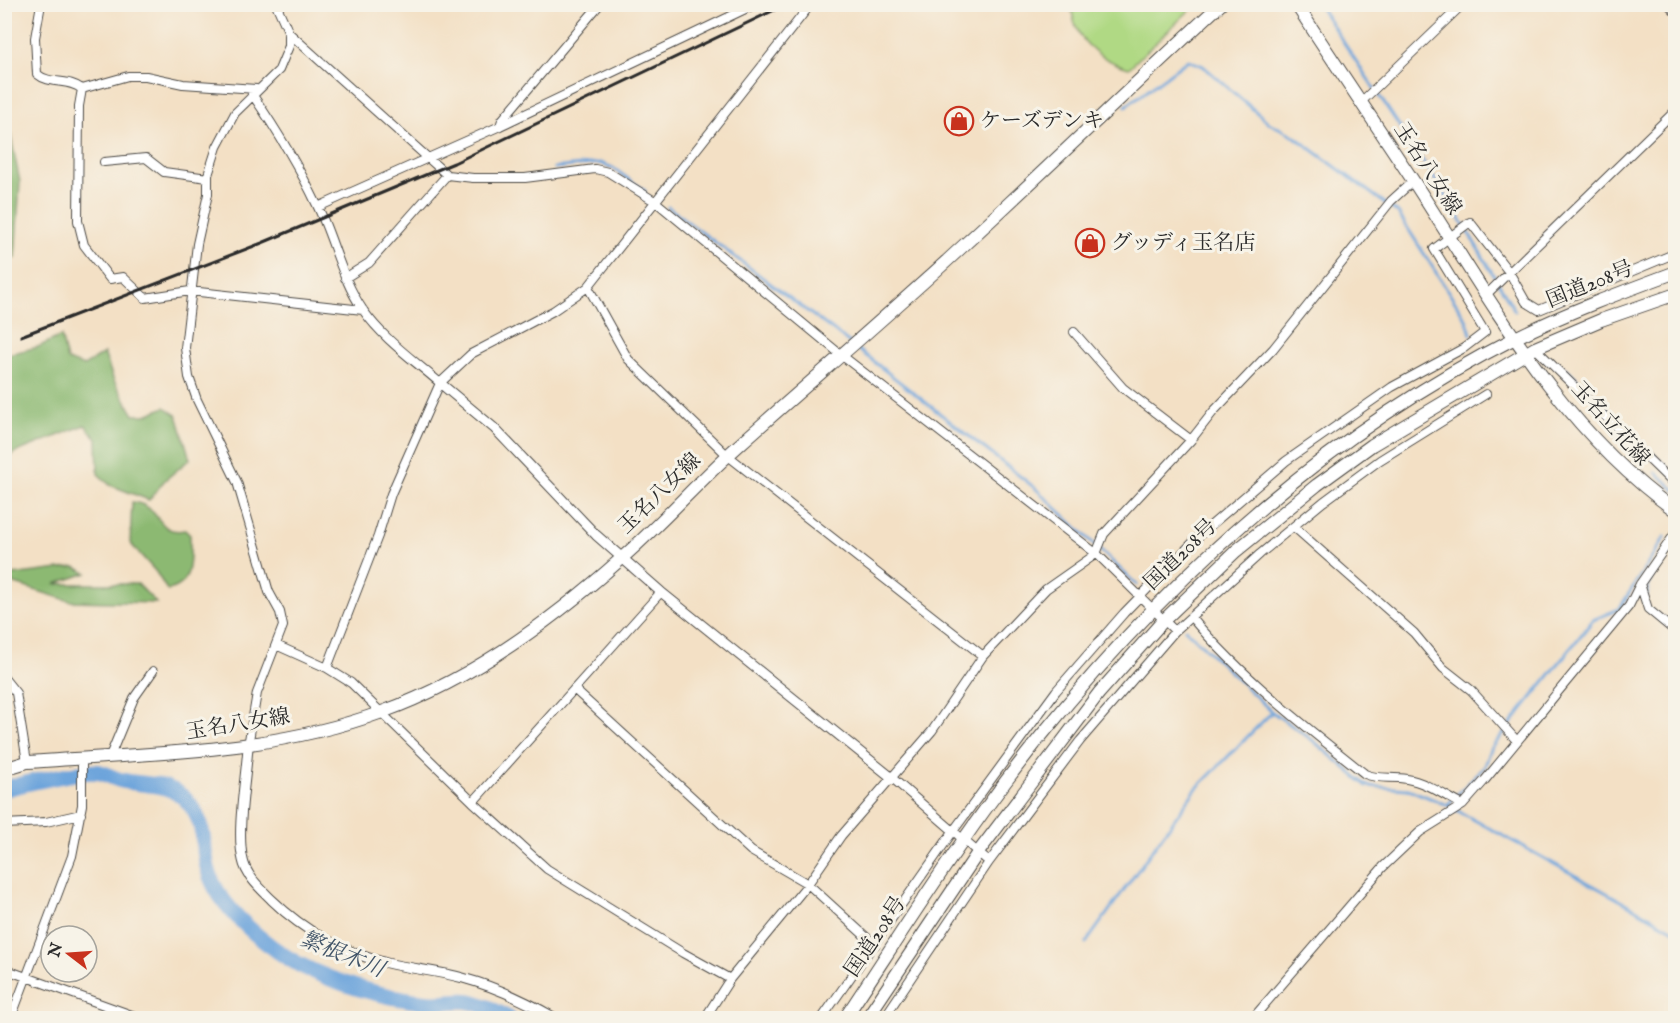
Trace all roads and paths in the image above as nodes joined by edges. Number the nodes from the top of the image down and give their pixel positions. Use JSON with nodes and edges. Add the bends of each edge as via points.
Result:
{"nodes":[{"id":1,"x":41,"y":4,"type":"edge"},
{"id":2,"x":276,"y":4,"type":"edge"},
{"id":3,"x":600,"y":4,"type":"edge"},
{"id":4,"x":756,"y":4,"type":"edge"},
{"id":5,"x":811,"y":4,"type":"edge"},
{"id":6,"x":1221,"y":4,"type":"edge"},
{"id":7,"x":1296,"y":4,"type":"edge"},
{"id":8,"x":1463,"y":4,"type":"edge"},
{"id":9,"x":1668,"y":4,"type":"edge"},
{"id":10,"x":1676,"y":12,"type":"edge"},
{"id":11,"x":289,"y":33,"type":"junction"},
{"id":12,"x":82,"y":88,"type":"junction"},
{"id":13,"x":254,"y":92,"type":"junction"},
{"id":14,"x":1360,"y":103,"type":"junction"},
{"id":15,"x":1676,"y":110,"type":"edge"},
{"id":16,"x":500,"y":126,"type":"junction"},
{"id":17,"x":428,"y":159,"type":"junction"},
{"id":18,"x":104,"y":162,"type":"dead end"},
{"id":19,"x":447,"y":174,"type":"junction"},
{"id":20,"x":208,"y":178,"type":"junction"},
{"id":21,"x":1413,"y":181,"type":"junction"},
{"id":22,"x":656,"y":202,"type":"junction"},
{"id":23,"x":318,"y":207,"type":"junction"},
{"id":24,"x":1449,"y":237,"type":"junction"},
{"id":25,"x":1676,"y":253,"type":"edge"},
{"id":26,"x":1509,"y":272,"type":"junction"},
{"id":27,"x":1676,"y":272,"type":"edge"},
{"id":28,"x":345,"y":278,"type":"junction"},
{"id":29,"x":588,"y":287,"type":"junction"},
{"id":30,"x":190,"y":291,"type":"junction"},
{"id":31,"x":1487,"y":294,"type":"junction"},
{"id":32,"x":1676,"y":294,"type":"edge"},
{"id":33,"x":363,"y":310,"type":"junction"},
{"id":34,"x":1074,"y":332,"type":"dead end"},
{"id":35,"x":1516,"y":337,"type":"junction"},
{"id":36,"x":1531,"y":351,"type":"junction"},
{"id":37,"x":840,"y":354,"type":"junction"},
{"id":38,"x":440,"y":383,"type":"junction"},
{"id":39,"x":1486,"y":394,"type":"dead end"},
{"id":40,"x":1191,"y":440,"type":"junction"},
{"id":41,"x":727,"y":455,"type":"junction"},
{"id":42,"x":1676,"y":486,"type":"edge"},
{"id":43,"x":1676,"y":511,"type":"edge"},
{"id":44,"x":1294,"y":527,"type":"junction"},
{"id":45,"x":1676,"y":532,"type":"edge"},
{"id":46,"x":1096,"y":555,"type":"junction"},
{"id":47,"x":622,"y":558,"type":"junction"},
{"id":48,"x":1640,"y":584,"type":"junction"},
{"id":49,"x":660,"y":592,"type":"junction"},
{"id":50,"x":1140,"y":597,"type":"junction"},
{"id":51,"x":1151,"y":610,"type":"junction"},
{"id":52,"x":1191,"y":617,"type":"junction"},
{"id":53,"x":1163,"y":621,"type":"junction"},
{"id":54,"x":1175,"y":631,"type":"junction"},
{"id":55,"x":1676,"y":632,"type":"edge"},
{"id":56,"x":276,"y":645,"type":"junction"},
{"id":57,"x":983,"y":656,"type":"junction"},
{"id":58,"x":327,"y":668,"type":"junction"},
{"id":59,"x":153,"y":671,"type":"dead end"},
{"id":60,"x":4,"y":678,"type":"edge"},
{"id":61,"x":574,"y":689,"type":"junction"},
{"id":62,"x":382,"y":712,"type":"junction"},
{"id":63,"x":1517,"y":741,"type":"junction"},
{"id":64,"x":248,"y":747,"type":"junction"},
{"id":65,"x":110,"y":756,"type":"junction"},
{"id":66,"x":27,"y":762,"type":"junction"},
{"id":67,"x":81,"y":763,"type":"junction"},
{"id":68,"x":4,"y":769,"type":"edge"},
{"id":69,"x":891,"y":777,"type":"junction"},
{"id":70,"x":473,"y":802,"type":"junction"},
{"id":71,"x":1461,"y":806,"type":"junction"},
{"id":72,"x":81,"y":809,"type":"junction"},
{"id":73,"x":4,"y":824,"type":"edge"},
{"id":74,"x":954,"y":830,"type":"junction"},
{"id":75,"x":963,"y":841,"type":"junction"},
{"id":76,"x":977,"y":854,"type":"junction"},
{"id":77,"x":989,"y":862,"type":"junction"},
{"id":78,"x":808,"y":884,"type":"junction"},
{"id":79,"x":875,"y":945,"type":"junction"},
{"id":80,"x":4,"y":969,"type":"edge"},
{"id":81,"x":27,"y":976,"type":"junction"},
{"id":82,"x":730,"y":979,"type":"junction"},
{"id":83,"x":11,"y":1018,"type":"edge"},
{"id":84,"x":140,"y":1018,"type":"edge"},
{"id":85,"x":555,"y":1018,"type":"edge"},
{"id":86,"x":705,"y":1018,"type":"edge"},
{"id":87,"x":822,"y":1018,"type":"edge"},
{"id":88,"x":845,"y":1018,"type":"edge"},
{"id":89,"x":867,"y":1018,"type":"edge"},
{"id":90,"x":884,"y":1018,"type":"edge"},
{"id":91,"x":1253,"y":1018,"type":"edge"}],
"edges":[{"from":1,"to":12,"type":"street","via":[[35,38],[37,74],[43,79],[73,82]]},
{"from":2,"to":11,"type":"street"},
{"from":3,"to":16,"type":"street"},
{"from":4,"to":16,"type":"street"},
{"from":5,"to":22,"type":"street"},
{"from":6,"to":37,"type":"main road","name":"玉名八女線","via":[[961,248]]},
{"from":7,"to":14,"type":"main road","name":"玉名八女線"},
{"from":8,"to":14,"type":"street"},
{"from":9,"to":10,"type":"street"},
{"from":11,"to":13,"type":"street","via":[[289,46],[279,70]]},
{"from":11,"to":17,"type":"street"},
{"from":12,"to":13,"type":"street","via":[[128,76],[146,76]]},
{"from":12,"to":30,"type":"street","via":[[78,221],[84,244],[110,279],[123,277],[145,298]]},
{"from":13,"to":20,"type":"street","via":[[235,113],[217,147]]},
{"from":13,"to":23,"type":"street"},
{"from":14,"to":21,"type":"main road","name":"玉名八女線"},
{"from":15,"to":26,"type":"street"},
{"from":16,"to":17,"type":"street"},
{"from":17,"to":19,"type":"street"},
{"from":17,"to":23,"type":"street"},
{"from":18,"to":20,"type":"street","via":[[146,159],[164,172]]},
{"from":19,"to":22,"type":"street","via":[[525,178],[594,169],[608,172]]},
{"from":19,"to":28,"type":"street","via":[[369,263]]},
{"from":20,"to":30,"type":"street"},
{"from":21,"to":24,"type":"main road","name":"玉名八女線"},
{"from":21,"to":40,"type":"street","via":[[1391,201],[1273,349]]},
{"from":22,"to":29,"type":"street"},
{"from":22,"to":37,"type":"street"},
{"from":23,"to":28,"type":"street"},
{"from":24,"to":26,"type":"street","via":[[1470,222]]},
{"from":24,"to":31,"type":"main road","name":"玉名八女線"},
{"from":24,"to":50,"type":"street","via":[[1434,249],[1485,332],[1464,348],[1392,387],[1286,461],[1202,533]]},
{"from":25,"to":26,"type":"street","via":[[1539,310],[1526,302]]},
{"from":26,"to":31,"type":"street"},
{"from":27,"to":35,"type":"main road","name":"国道208号"},
{"from":28,"to":33,"type":"street"},
{"from":29,"to":38,"type":"street","via":[[553,311],[471,354]]},
{"from":29,"to":41,"type":"street","via":[[628,358]]},
{"from":30,"to":33,"type":"street"},
{"from":30,"to":56,"type":"street","via":[[185,348],[189,377],[237,482],[269,592],[280,612],[283,626]]},
{"from":31,"to":35,"type":"main road","name":"玉名八女線"},
{"from":32,"to":36,"type":"main road","name":"国道208号","via":[[1601,320]]},
{"from":33,"to":38,"type":"street","via":[[381,332]]},
{"from":34,"to":40,"type":"street","via":[[1123,388]]},
{"from":35,"to":36,"type":"main road","name":"玉名八女線"},
{"from":35,"to":51,"type":"main road","name":"国道208号","via":[[1402,403],[1305,472],[1225,538]]},
{"from":36,"to":42,"type":"street"},
{"from":36,"to":43,"type":"main road","name":"玉名立花線","via":[[1602,450],[1643,488]]},
{"from":36,"to":53,"type":"main road","name":"国道208号","via":[[1372,445],[1317,485],[1236,551]]},
{"from":37,"to":41,"type":"main road","name":"玉名八女線"},
{"from":37,"to":46,"type":"street"},
{"from":38,"to":47,"type":"street","via":[[494,428]]},
{"from":38,"to":58,"type":"street","via":[[391,494]]},
{"from":39,"to":44,"type":"street","via":[[1380,460]]},
{"from":40,"to":46,"type":"street","via":[[1104,534]]},
{"from":41,"to":47,"type":"main road","name":"玉名八女線"},
{"from":41,"to":57,"type":"street"},
{"from":44,"to":52,"type":"street"},
{"from":44,"to":63,"type":"street","via":[[1414,633],[1443,668],[1471,690]]},
{"from":45,"to":48,"type":"street"},
{"from":46,"to":50,"type":"street"},
{"from":46,"to":57,"type":"street","via":[[1046,589]]},
{"from":47,"to":49,"type":"street"},
{"from":47,"to":62,"type":"main road","name":"玉名八女線","via":[[525,636],[436,689]]},
{"from":48,"to":55,"type":"street","via":[[1648,609]]},
{"from":48,"to":63,"type":"street","via":[[1629,606]]},
{"from":49,"to":61,"type":"street"},
{"from":49,"to":69,"type":"street"},
{"from":50,"to":51,"type":"street"},
{"from":50,"to":74,"type":"street","via":[[1056,691]]},
{"from":51,"to":53,"type":"street"},
{"from":51,"to":75,"type":"main road","name":"国道208号","via":[[1040,738]]},
{"from":52,"to":54,"type":"street"},
{"from":52,"to":71,"type":"street","via":[[1273,701],[1365,774],[1377,779],[1406,778],[1422,783]]},
{"from":53,"to":54,"type":"street"},
{"from":53,"to":76,"type":"main road","name":"国道208号","via":[[1099,693]]},
{"from":54,"to":77,"type":"street","via":[[1080,741]]},
{"from":56,"to":58,"type":"street"},
{"from":56,"to":64,"type":"street","via":[[257,693]]},
{"from":57,"to":69,"type":"street","via":[[932,731]]},
{"from":58,"to":62,"type":"street","via":[[351,683]]},
{"from":59,"to":65,"type":"street","via":[[134,698]]},
{"from":60,"to":66,"type":"street","via":[[16,693]]},
{"from":61,"to":70,"type":"street"},
{"from":61,"to":78,"type":"street","via":[[751,851]]},
{"from":62,"to":64,"type":"main road","name":"玉名八女線"},
{"from":62,"to":70,"type":"street"},
{"from":63,"to":71,"type":"street"},
{"from":64,"to":65,"type":"main road","name":"玉名八女線"},
{"from":64,"to":85,"type":"street","via":[[240,838],[243,863],[256,884],[293,920],[349,950],[385,963],[491,987]]},
{"from":65,"to":67,"type":"main road","name":"玉名八女線"},
{"from":66,"to":67,"type":"main road","name":"玉名八女線"},
{"from":66,"to":68,"type":"main road","name":"玉名八女線"},
{"from":67,"to":72,"type":"street"},
{"from":69,"to":74,"type":"street"},
{"from":69,"to":78,"type":"street","via":[[841,836]]},
{"from":70,"to":82,"type":"street","via":[[547,869]]},
{"from":71,"to":91,"type":"street","via":[[1420,832],[1383,867]]},
{"from":72,"to":73,"type":"street","via":[[46,822]]},
{"from":72,"to":81,"type":"street","via":[[72,856]]},
{"from":74,"to":75,"type":"street"},
{"from":74,"to":79,"type":"street"},
{"from":75,"to":76,"type":"street"},
{"from":75,"to":88,"type":"main road","name":"国道208号"},
{"from":76,"to":77,"type":"street"},
{"from":76,"to":89,"type":"main road","name":"国道208号"},
{"from":77,"to":90,"type":"street"},
{"from":78,"to":79,"type":"street"},
{"from":78,"to":82,"type":"street"},
{"from":79,"to":87,"type":"street"},
{"from":80,"to":81,"type":"street"},
{"from":81,"to":83,"type":"street"},
{"from":81,"to":84,"type":"street"},
{"from":82,"to":86,"type":"street"}]}
